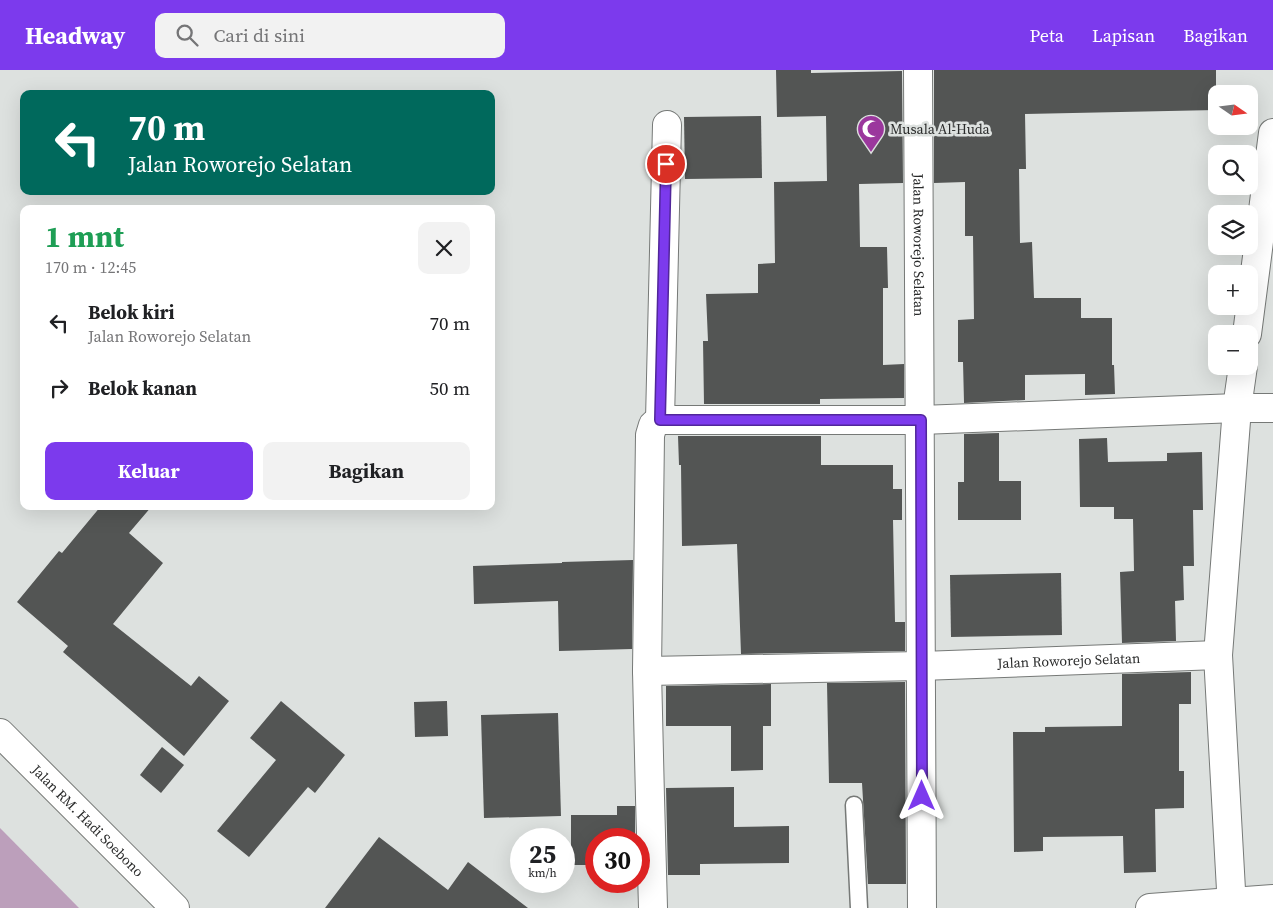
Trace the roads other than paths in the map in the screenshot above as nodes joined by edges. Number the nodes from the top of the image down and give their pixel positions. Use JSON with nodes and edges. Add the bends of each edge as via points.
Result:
{"nodes":[{"id":1,"x":918,"y":70,"type":"edge"},
{"id":2,"x":667,"y":125,"type":"dead end"},
{"id":3,"x":1273,"y":133,"type":"edge"},
{"id":4,"x":1248,"y":325,"type":"edge"},
{"id":5,"x":1242,"y":375,"type":"edge"},
{"id":6,"x":1237,"y":408,"type":"junction"},
{"id":7,"x":1273,"y":408,"type":"edge"},
{"id":8,"x":660,"y":420,"type":"junction"},
{"id":9,"x":921,"y":420,"type":"junction"},
{"id":10,"x":1218,"y":655,"type":"junction"},
{"id":11,"x":921,"y":666,"type":"junction"},
{"id":12,"x":647,"y":672,"type":"junction"},
{"id":13,"x":0,"y":733,"type":"edge"},
{"id":14,"x":854,"y":805,"type":"dead end"},
{"id":15,"x":1273,"y":899,"type":"edge"},
{"id":16,"x":1231,"y":905,"type":"edge"},
{"id":17,"x":175,"y":908,"type":"edge"},
{"id":18,"x":654,"y":908,"type":"edge"},
{"id":19,"x":859,"y":908,"type":"edge"},
{"id":20,"x":922,"y":908,"type":"edge"},
{"id":21,"x":1150,"y":908,"type":"edge"}],
"edges":[{"from":1,"to":9,"type":"street","name":"Jalan Roworejo Selatan"},
{"from":2,"to":8,"type":"street"},
{"from":3,"to":4,"type":"street"},
{"from":5,"to":6,"type":"street"},
{"from":6,"to":7,"type":"street"},
{"from":6,"to":9,"type":"street"},
{"from":6,"to":10,"type":"street"},
{"from":8,"to":9,"type":"street"},
{"from":8,"to":12,"type":"street","via":[[653,425],[650,435]]},
{"from":9,"to":11,"type":"street","name":"Jalan Roworejo Selatan"},
{"from":10,"to":11,"type":"street","name":"Jalan Roworejo Selatan"},
{"from":10,"to":16,"type":"street"},
{"from":11,"to":12,"type":"street","name":"Jalan Roworejo Selatan"},
{"from":11,"to":20,"type":"street","name":"Jalan Roworejo Selatan"},
{"from":12,"to":18,"type":"street"},
{"from":13,"to":17,"type":"street","name":"Jalan RM. Hadi Soebono"},
{"from":14,"to":19,"type":"lane"},
{"from":15,"to":16,"type":"street"},
{"from":16,"to":21,"type":"street"}]}
